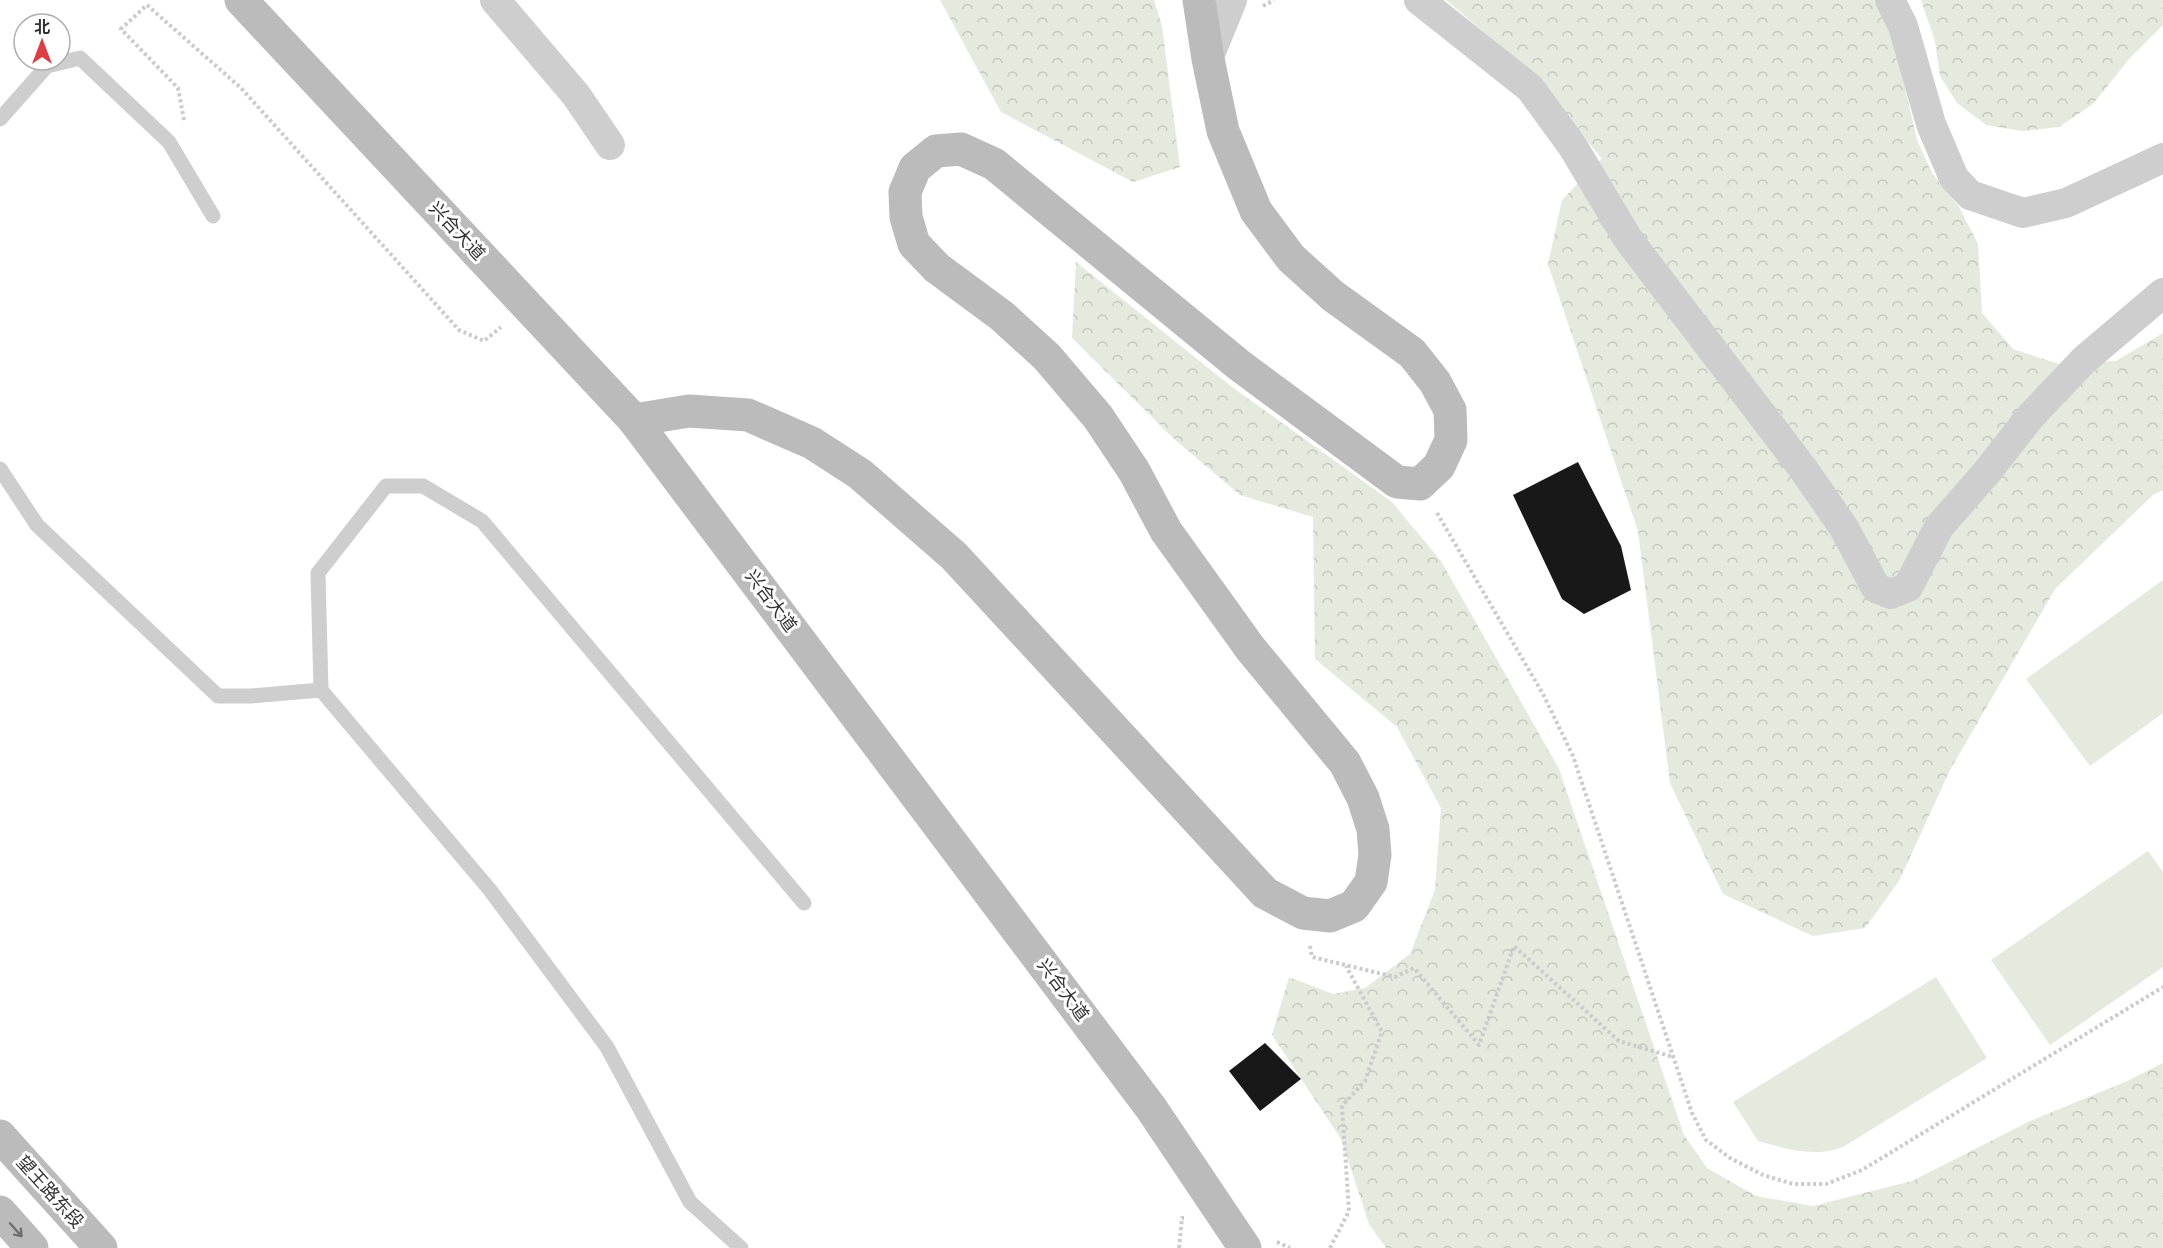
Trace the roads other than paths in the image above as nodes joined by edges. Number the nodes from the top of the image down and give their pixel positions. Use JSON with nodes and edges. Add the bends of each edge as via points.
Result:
{"nodes":[{"id":1,"x":241,"y":0,"type":"edge"},
{"id":2,"x":495,"y":0,"type":"edge"},
{"id":3,"x":1199,"y":0,"type":"edge"},
{"id":4,"x":1232,"y":0,"type":"edge"},
{"id":5,"x":1419,"y":0,"type":"edge"},
{"id":6,"x":1890,"y":0,"type":"edge"},
{"id":7,"x":1208,"y":59,"type":"junction"},
{"id":8,"x":0,"y":119,"type":"edge"},
{"id":9,"x":610,"y":145,"type":"dead end"},
{"id":10,"x":2163,"y":158,"type":"edge"},
{"id":11,"x":213,"y":216,"type":"dead end"},
{"id":12,"x":2163,"y":293,"type":"edge"},
{"id":13,"x":634,"y":420,"type":"junction"},
{"id":14,"x":0,"y":469,"type":"edge"},
{"id":15,"x":321,"y":690,"type":"junction"},
{"id":16,"x":804,"y":903,"type":"dead end"},
{"id":17,"x":0,"y":1136,"type":"edge"},
{"id":18,"x":0,"y":1212,"type":"edge"},
{"id":19,"x":32,"y":1248,"type":"edge"},
{"id":20,"x":101,"y":1248,"type":"edge"},
{"id":21,"x":741,"y":1248,"type":"edge"},
{"id":22,"x":1245,"y":1248,"type":"edge"}],
"edges":[{"from":1,"to":13,"type":"street","name":"兴合大道"},
{"from":2,"to":9,"type":"street","via":[[576,95]]},
{"from":3,"to":7,"type":"street"},
{"from":4,"to":7,"type":"street"},
{"from":5,"to":12,"type":"street","via":[[1530,88],[1573,147],[1628,239],[1804,470],[1844,528],[1876,588],[1891,594],[1908,587],[1939,527],[2030,417],[2084,360]]},
{"from":6,"to":10,"type":"street","via":[[1903,26],[1931,124],[1954,178],[1970,195],[2023,213],[2066,203]]},
{"from":7,"to":13,"type":"street","via":[[1223,131],[1256,211],[1291,258],[1333,296],[1412,353],[1435,382],[1450,410],[1451,440],[1439,466],[1420,484],[1397,482],[1239,365],[994,164],[961,149],[936,151],[915,168],[905,192],[906,217],[914,244],[937,268],[1002,316],[1047,357],[1098,417],[1134,471],[1166,531],[1250,648],[1345,763],[1363,798],[1373,829],[1375,855],[1371,882],[1354,906],[1330,916],[1303,913],[1265,893],[954,556],[860,474],[812,443],[748,415],[689,411]]},
{"from":8,"to":11,"type":"lane","via":[[47,66],[80,58],[169,142]]},
{"from":13,"to":22,"type":"street","name":"兴合大道","via":[[1151,1108]]},
{"from":14,"to":15,"type":"lane","via":[[37,525],[218,696]]},
{"from":15,"to":16,"type":"lane","via":[[318,573],[386,486],[423,486],[482,521]]},
{"from":15,"to":21,"type":"lane","via":[[490,890],[608,1047],[690,1202]]},
{"from":17,"to":20,"type":"street","name":"望王路东段"},
{"from":18,"to":19,"type":"street","one_way":true}]}
